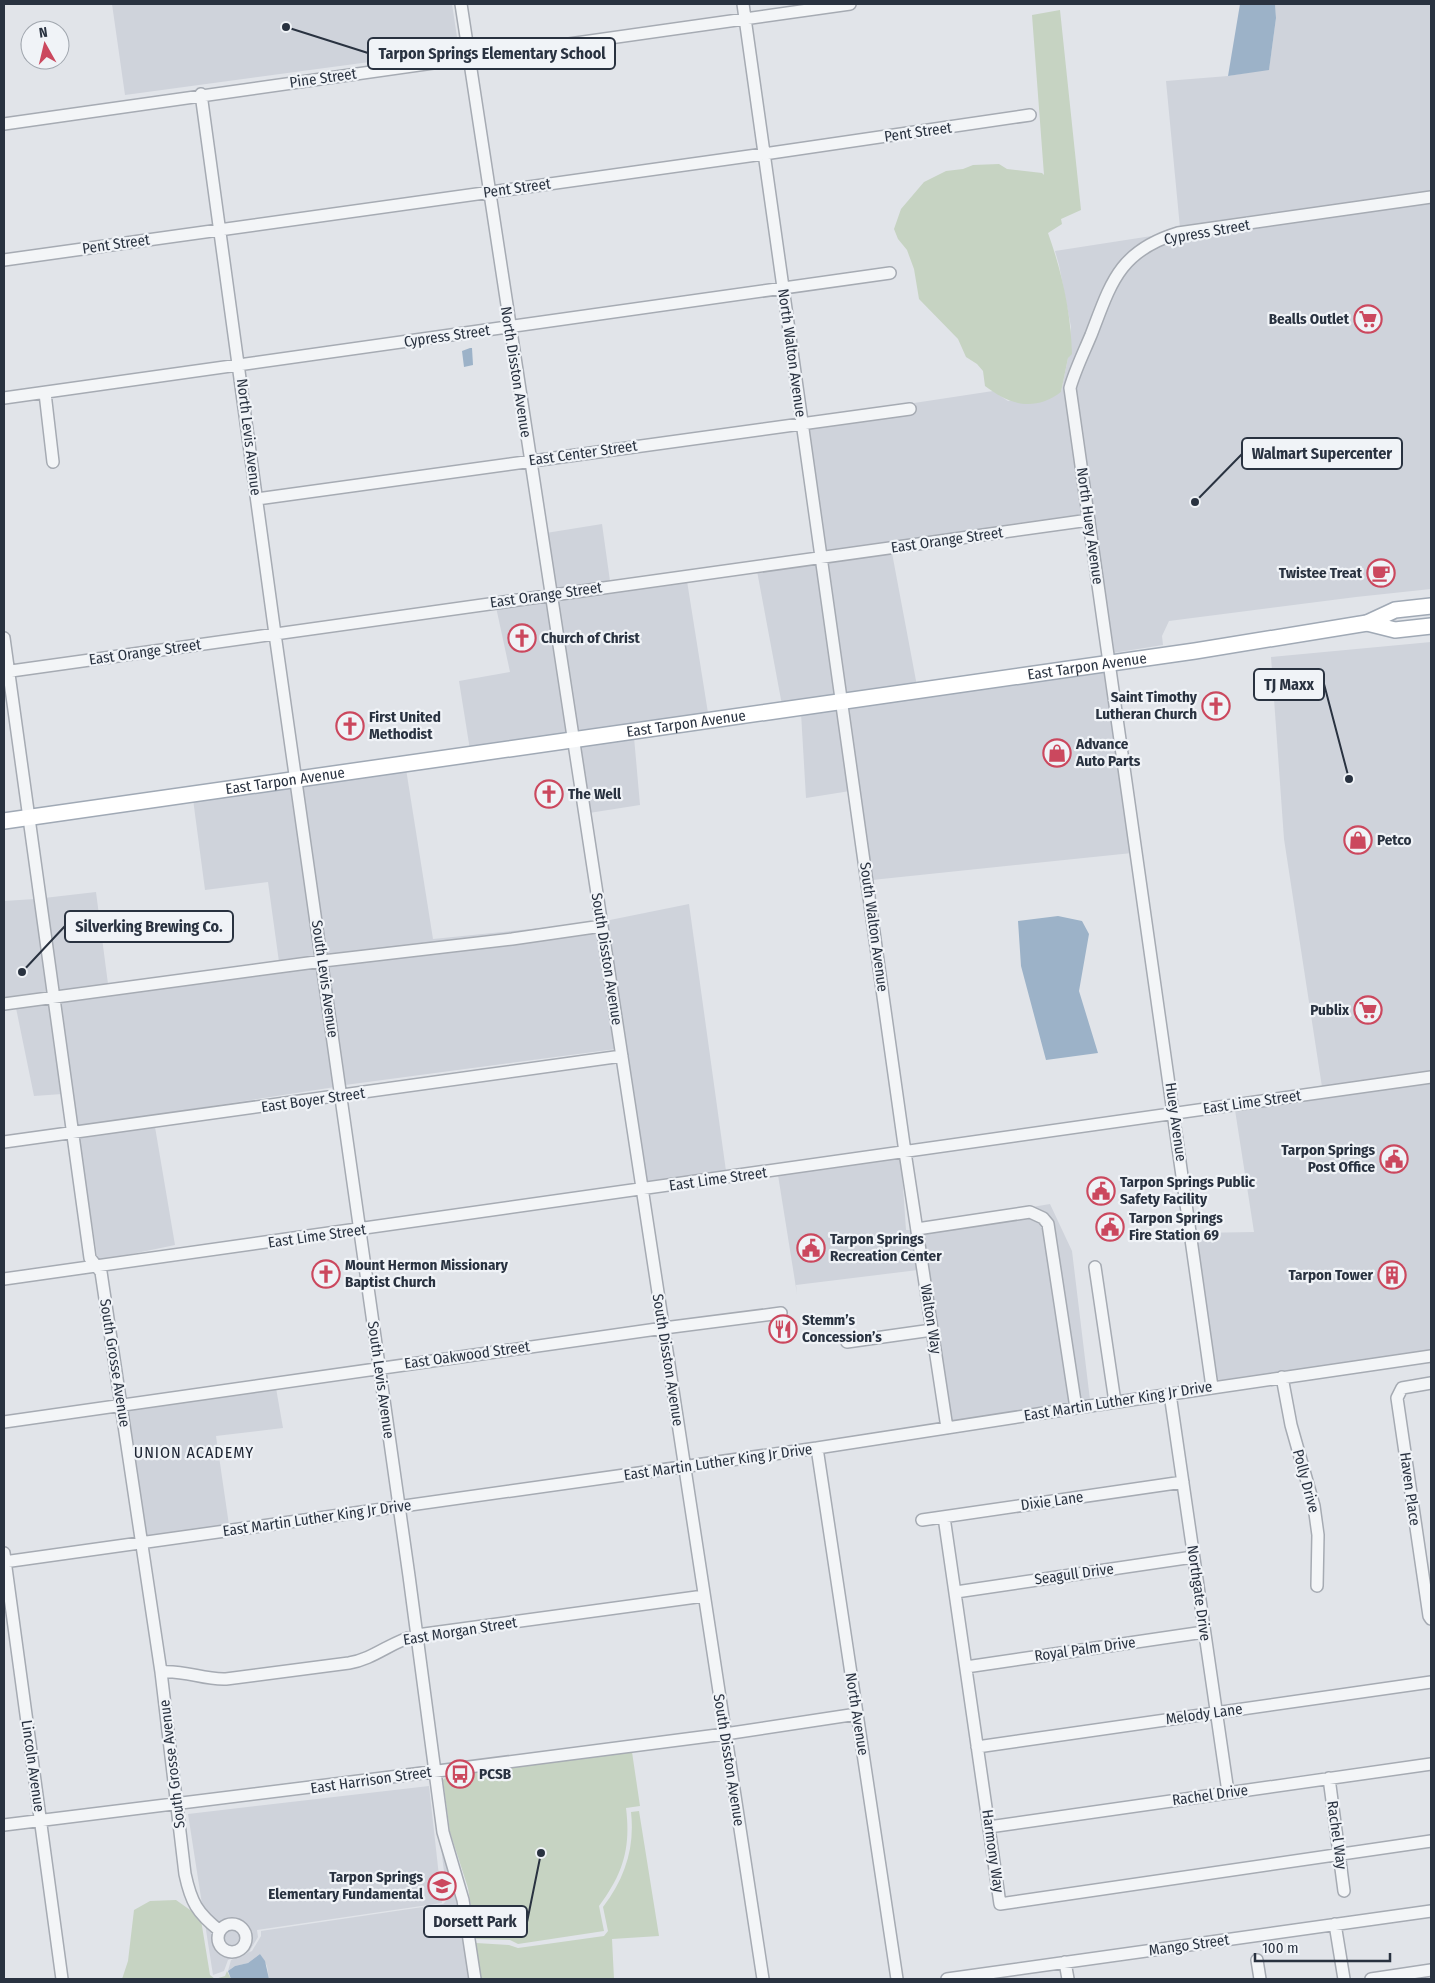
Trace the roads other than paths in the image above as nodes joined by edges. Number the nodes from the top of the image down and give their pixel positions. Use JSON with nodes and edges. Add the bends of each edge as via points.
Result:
{"nodes":[{"id":1,"x":461,"y":4,"type":"edge"},
{"id":2,"x":743,"y":4,"type":"edge"},
{"id":3,"x":850,"y":4,"type":"edge"},
{"id":4,"x":745,"y":19,"type":"junction"},
{"id":5,"x":470,"y":58,"type":"junction"},
{"id":6,"x":201,"y":94,"type":"junction"},
{"id":7,"x":1030,"y":116,"type":"dead end"},
{"id":8,"x":4,"y":124,"type":"edge"},
{"id":9,"x":764,"y":154,"type":"junction"},
{"id":10,"x":489,"y":192,"type":"junction"},
{"id":11,"x":1431,"y":198,"type":"edge"},
{"id":12,"x":220,"y":229,"type":"junction"},
{"id":13,"x":4,"y":260,"type":"edge"},
{"id":14,"x":890,"y":273,"type":"dead end"},
{"id":15,"x":782,"y":288,"type":"junction"},
{"id":16,"x":509,"y":327,"type":"junction"},
{"id":17,"x":239,"y":365,"type":"junction"},
{"id":18,"x":1070,"y":388,"type":"joint"},
{"id":19,"x":45,"y":393,"type":"junction"},
{"id":20,"x":4,"y":398,"type":"edge"},
{"id":21,"x":910,"y":408,"type":"dead end"},
{"id":22,"x":802,"y":423,"type":"junction"},
{"id":23,"x":530,"y":460,"type":"junction"},
{"id":24,"x":53,"y":462,"type":"dead end"},
{"id":25,"x":257,"y":499,"type":"junction"},
{"id":26,"x":1089,"y":520,"type":"junction"},
{"id":27,"x":821,"y":557,"type":"junction"},
{"id":28,"x":551,"y":594,"type":"junction"},
{"id":29,"x":1431,"y":606,"type":"edge"},
{"id":30,"x":1367,"y":623,"type":"junction"},
{"id":31,"x":1431,"y":626,"type":"edge"},
{"id":32,"x":275,"y":634,"type":"junction"},
{"id":33,"x":4,"y":638,"type":"edge"},
{"id":34,"x":1109,"y":663,"type":"junction"},
{"id":35,"x":6,"y":672,"type":"edge"},
{"id":36,"x":842,"y":702,"type":"junction"},
{"id":37,"x":574,"y":740,"type":"junction"},
{"id":38,"x":296,"y":779,"type":"junction"},
{"id":39,"x":28,"y":818,"type":"junction"},
{"id":40,"x":4,"y":821,"type":"edge"},
{"id":41,"x":1137,"y":857,"type":"joint"},
{"id":42,"x":602,"y":926,"type":"junction"},
{"id":43,"x":323,"y":961,"type":"junction"},
{"id":44,"x":53,"y":998,"type":"junction"},
{"id":45,"x":4,"y":1004,"type":"edge"},
{"id":46,"x":622,"y":1056,"type":"junction"},
{"id":47,"x":1431,"y":1077,"type":"edge"},
{"id":48,"x":341,"y":1095,"type":"junction"},
{"id":49,"x":1175,"y":1113,"type":"junction"},
{"id":50,"x":72,"y":1133,"type":"junction"},
{"id":51,"x":4,"y":1142,"type":"edge"},
{"id":52,"x":905,"y":1152,"type":"junction"},
{"id":53,"x":642,"y":1189,"type":"junction"},
{"id":54,"x":360,"y":1229,"type":"junction"},
{"id":55,"x":917,"y":1229,"type":"junction"},
{"id":56,"x":96,"y":1266,"type":"junction"},
{"id":57,"x":1095,"y":1267,"type":"dead end"},
{"id":58,"x":4,"y":1279,"type":"edge"},
{"id":59,"x":781,"y":1313,"type":"dead end"},
{"id":60,"x":664,"y":1328,"type":"junction"},
{"id":61,"x":932,"y":1330,"type":"junction"},
{"id":62,"x":847,"y":1342,"type":"dead end"},
{"id":63,"x":1431,"y":1356,"type":"edge"},
{"id":64,"x":380,"y":1368,"type":"junction"},
{"id":65,"x":1282,"y":1377,"type":"junction"},
{"id":66,"x":1431,"y":1383,"type":"edge"},
{"id":67,"x":1212,"y":1387,"type":"junction"},
{"id":68,"x":1170,"y":1394,"type":"junction"},
{"id":69,"x":1115,"y":1402,"type":"junction"},
{"id":70,"x":121,"y":1405,"type":"junction"},
{"id":71,"x":1076,"y":1408,"type":"junction"},
{"id":72,"x":4,"y":1422,"type":"edge"},
{"id":73,"x":947,"y":1428,"type":"junction"},
{"id":74,"x":817,"y":1448,"type":"junction"},
{"id":75,"x":685,"y":1465,"type":"junction"},
{"id":76,"x":1182,"y":1482,"type":"junction"},
{"id":77,"x":399,"y":1506,"type":"junction"},
{"id":78,"x":944,"y":1517,"type":"junction"},
{"id":79,"x":922,"y":1520,"type":"dead end"},
{"id":80,"x":142,"y":1542,"type":"junction"},
{"id":81,"x":1193,"y":1557,"type":"junction"},
{"id":82,"x":4,"y":1559,"type":"edge"},
{"id":83,"x":1317,"y":1586,"type":"dead end"},
{"id":84,"x":956,"y":1592,"type":"junction"},
{"id":85,"x":704,"y":1596,"type":"junction"},
{"id":86,"x":1431,"y":1619,"type":"edge"},
{"id":87,"x":1204,"y":1632,"type":"junction"},
{"id":88,"x":417,"y":1635,"type":"junction"},
{"id":89,"x":966,"y":1667,"type":"junction"},
{"id":90,"x":161,"y":1672,"type":"junction"},
{"id":91,"x":1431,"y":1682,"type":"edge"},
{"id":92,"x":1216,"y":1712,"type":"junction"},
{"id":93,"x":857,"y":1714,"type":"junction"},
{"id":94,"x":725,"y":1734,"type":"junction"},
{"id":95,"x":977,"y":1747,"type":"junction"},
{"id":96,"x":1431,"y":1764,"type":"edge"},
{"id":97,"x":435,"y":1772,"type":"junction"},
{"id":98,"x":1329,"y":1778,"type":"junction"},
{"id":99,"x":1228,"y":1792,"type":"junction"},
{"id":100,"x":178,"y":1805,"type":"junction"},
{"id":101,"x":40,"y":1821,"type":"junction"},
{"id":102,"x":4,"y":1825,"type":"edge"},
{"id":103,"x":989,"y":1827,"type":"junction"},
{"id":104,"x":1431,"y":1841,"type":"edge"},
{"id":105,"x":1340,"y":1854,"type":"junction"},
{"id":106,"x":1344,"y":1891,"type":"dead end"},
{"id":107,"x":1431,"y":1911,"type":"edge"},
{"id":108,"x":1335,"y":1924,"type":"junction"},
{"id":109,"x":220,"y":1931,"type":"dead end"},
{"id":110,"x":1257,"y":1960,"type":"dead end"},
{"id":111,"x":1065,"y":1962,"type":"junction"},
{"id":112,"x":1431,"y":1970,"type":"edge"},
{"id":113,"x":62,"y":1979,"type":"edge"},
{"id":114,"x":475,"y":1979,"type":"edge"},
{"id":115,"x":762,"y":1979,"type":"edge"},
{"id":116,"x":897,"y":1979,"type":"edge"},
{"id":117,"x":947,"y":1979,"type":"edge"},
{"id":118,"x":1068,"y":1979,"type":"edge"},
{"id":119,"x":1260,"y":1979,"type":"edge"},
{"id":120,"x":1344,"y":1979,"type":"edge"},
{"id":121,"x":1371,"y":1979,"type":"edge"}],
"edges":[{"from":1,"to":5,"type":"street","name":"North Disston Avenue"},
{"from":2,"to":4,"type":"street","name":"North Walton Avenue"},
{"from":3,"to":4,"type":"street","name":"Pine Street"},
{"from":4,"to":5,"type":"street","name":"Pine Street"},
{"from":4,"to":9,"type":"street","name":"North Walton Avenue"},
{"from":5,"to":6,"type":"street","name":"Pine Street"},
{"from":5,"to":10,"type":"street","name":"North Disston Avenue"},
{"from":6,"to":8,"type":"street","name":"Pine Street"},
{"from":6,"to":12,"type":"street","name":"North Levis Avenue"},
{"from":7,"to":9,"type":"street","name":"Pent Street"},
{"from":9,"to":10,"type":"street","name":"Pent Street"},
{"from":9,"to":15,"type":"street","name":"North Walton Avenue"},
{"from":10,"to":12,"type":"street","name":"Pent Street"},
{"from":10,"to":16,"type":"street","name":"North Disston Avenue"},
{"from":11,"to":18,"type":"street","name":"Cypress Street","via":[[1178,234],[1149,244],[1132,256],[1111,282]]},
{"from":12,"to":13,"type":"street","name":"Pent Street"},
{"from":12,"to":17,"type":"street","name":"North Levis Avenue"},
{"from":14,"to":15,"type":"street","name":"Cypress Street"},
{"from":15,"to":16,"type":"street","name":"Cypress Street"},
{"from":15,"to":22,"type":"street","name":"North Walton Avenue"},
{"from":16,"to":17,"type":"street","name":"Cypress Street"},
{"from":16,"to":23,"type":"street","name":"North Disston Avenue"},
{"from":17,"to":19,"type":"street","name":"Cypress Street"},
{"from":17,"to":25,"type":"street","name":"North Levis Avenue"},
{"from":18,"to":26,"type":"street","name":"North Huey Avenue"},
{"from":19,"to":20,"type":"street","name":"Cypress Street"},
{"from":19,"to":24,"type":"street"},
{"from":21,"to":22,"type":"street","name":"East Center Street"},
{"from":22,"to":23,"type":"street","name":"East Center Street"},
{"from":22,"to":27,"type":"street","name":"North Walton Avenue"},
{"from":23,"to":25,"type":"street","name":"East Center Street"},
{"from":23,"to":28,"type":"street","name":"North Disston Avenue"},
{"from":25,"to":32,"type":"street","name":"North Levis Avenue"},
{"from":26,"to":27,"type":"street","name":"East Orange Street"},
{"from":26,"to":34,"type":"street","name":"North Huey Avenue"},
{"from":27,"to":28,"type":"street","name":"East Orange Street"},
{"from":27,"to":36,"type":"street","name":"North Walton Avenue"},
{"from":28,"to":32,"type":"street","name":"East Orange Street"},
{"from":28,"to":37,"type":"street","name":"North Disston Avenue"},
{"from":29,"to":30,"type":"main road","name":"East Tarpon Avenue","via":[[1395,610]]},
{"from":30,"to":31,"type":"main road","name":"East Tarpon Avenue","via":[[1395,630]]},
{"from":30,"to":34,"type":"main road","name":"East Tarpon Avenue"},
{"from":32,"to":35,"type":"street","name":"East Orange Street"},
{"from":32,"to":38,"type":"street","name":"North Levis Avenue"},
{"from":33,"to":35,"type":"street","name":"South Grosse Avenue"},
{"from":34,"to":36,"type":"main road","name":"East Tarpon Avenue"},
{"from":34,"to":41,"type":"street","name":"North Huey Avenue"},
{"from":35,"to":39,"type":"street","name":"South Grosse Avenue"},
{"from":36,"to":37,"type":"main road","name":"East Tarpon Avenue"},
{"from":36,"to":52,"type":"street","name":"South Walton Avenue"},
{"from":37,"to":38,"type":"main road","name":"East Tarpon Avenue"},
{"from":37,"to":42,"type":"street","name":"South Disston Avenue"},
{"from":38,"to":39,"type":"main road","name":"East Tarpon Avenue"},
{"from":38,"to":43,"type":"street","name":"South Levis Avenue"},
{"from":39,"to":40,"type":"main road","name":"East Tarpon Avenue"},
{"from":39,"to":44,"type":"street","name":"South Grosse Avenue"},
{"from":41,"to":49,"type":"street","name":"Huey Avenue"},
{"from":42,"to":43,"type":"street"},
{"from":42,"to":46,"type":"street","name":"South Disston Avenue"},
{"from":43,"to":44,"type":"street"},
{"from":43,"to":48,"type":"street","name":"South Levis Avenue"},
{"from":44,"to":45,"type":"street"},
{"from":44,"to":50,"type":"street","name":"South Grosse Avenue"},
{"from":46,"to":48,"type":"street","name":"East Boyer Street"},
{"from":46,"to":53,"type":"street","name":"South Disston Avenue"},
{"from":47,"to":49,"type":"street","name":"East Lime Street"},
{"from":48,"to":50,"type":"street","name":"East Boyer Street"},
{"from":48,"to":54,"type":"street","name":"South Levis Avenue"},
{"from":49,"to":52,"type":"street","name":"East Lime Street"},
{"from":49,"to":67,"type":"street","name":"Huey Avenue"},
{"from":50,"to":51,"type":"street","name":"East Boyer Street"},
{"from":50,"to":56,"type":"street","name":"South Grosse Avenue","via":[[90,1258]]},
{"from":52,"to":53,"type":"street","name":"East Lime Street"},
{"from":52,"to":55,"type":"street","name":"Walton Way"},
{"from":53,"to":54,"type":"street","name":"East Lime Street"},
{"from":53,"to":60,"type":"street","name":"South Disston Avenue"},
{"from":54,"to":56,"type":"street","name":"East Lime Street"},
{"from":54,"to":64,"type":"street","name":"South Levis Avenue"},
{"from":55,"to":61,"type":"street","name":"Walton Way"},
{"from":55,"to":71,"type":"street","via":[[1030,1212],[1043,1218],[1048,1224]]},
{"from":56,"to":58,"type":"street","name":"East Lime Street"},
{"from":56,"to":70,"type":"street","name":"South Grosse Avenue","via":[[101,1272]]},
{"from":57,"to":69,"type":"street"},
{"from":59,"to":60,"type":"street","name":"East Oakwood Street"},
{"from":60,"to":64,"type":"street","name":"East Oakwood Street"},
{"from":60,"to":75,"type":"street","name":"South Disston Avenue"},
{"from":61,"to":62,"type":"street"},
{"from":61,"to":73,"type":"street","name":"Walton Way"},
{"from":63,"to":65,"type":"street","name":"East Martin Luther King Jr Drive"},
{"from":64,"to":70,"type":"street","name":"East Oakwood Street"},
{"from":64,"to":77,"type":"street","name":"South Levis Avenue"},
{"from":65,"to":67,"type":"street","name":"East Martin Luther King Jr Drive"},
{"from":65,"to":83,"type":"street","name":"Polly Drive","via":[[1291,1425],[1315,1513]]},
{"from":66,"to":86,"type":"street","name":"Haven Place","via":[[1402,1388],[1397,1398]]},
{"from":67,"to":68,"type":"street","name":"East Martin Luther King Jr Drive"},
{"from":68,"to":69,"type":"street","name":"East Martin Luther King Jr Drive"},
{"from":68,"to":76,"type":"street","name":"Northgate Drive"},
{"from":69,"to":71,"type":"street","name":"East Martin Luther King Jr Drive"},
{"from":70,"to":72,"type":"street","name":"East Oakwood Street"},
{"from":70,"to":80,"type":"street","name":"South Grosse Avenue"},
{"from":71,"to":73,"type":"street","name":"East Martin Luther King Jr Drive"},
{"from":73,"to":74,"type":"street","name":"East Martin Luther King Jr Drive"},
{"from":74,"to":75,"type":"street","name":"East Martin Luther King Jr Drive"},
{"from":74,"to":93,"type":"street","name":"North Avenue"},
{"from":75,"to":77,"type":"street","name":"East Martin Luther King Jr Drive"},
{"from":75,"to":85,"type":"street","name":"South Disston Avenue"},
{"from":76,"to":78,"type":"street","name":"Dixie Lane"},
{"from":76,"to":81,"type":"street","name":"Northgate Drive"},
{"from":77,"to":80,"type":"street","name":"East Martin Luther King Jr Drive"},
{"from":77,"to":88,"type":"street","name":"South Levis Avenue"},
{"from":78,"to":79,"type":"street","name":"Dixie Lane"},
{"from":78,"to":84,"type":"street","name":"Harmony Way"},
{"from":80,"to":82,"type":"street","name":"East Martin Luther King Jr Drive"},
{"from":80,"to":90,"type":"street","name":"South Grosse Avenue"},
{"from":81,"to":84,"type":"street","name":"Seagull Drive"},
{"from":81,"to":87,"type":"street","name":"Northgate Drive"},
{"from":82,"to":101,"type":"street","name":"Lincoln Avenue"},
{"from":84,"to":89,"type":"street","name":"Harmony Way"},
{"from":85,"to":88,"type":"street","name":"East Morgan Street"},
{"from":85,"to":94,"type":"street","name":"South Disston Avenue"},
{"from":87,"to":89,"type":"street","name":"Royal Palm Drive"},
{"from":87,"to":92,"type":"street","name":"Northgate Drive"},
{"from":88,"to":90,"type":"street","name":"East Morgan Street","via":[[398,1640],[373,1656],[356,1662],[226,1679],[178,1671]]},
{"from":88,"to":97,"type":"street","name":"South Levis Avenue"},
{"from":89,"to":95,"type":"street","name":"Harmony Way"},
{"from":90,"to":100,"type":"street","name":"South Grosse Avenue"},
{"from":91,"to":92,"type":"street","name":"Melody Lane"},
{"from":92,"to":95,"type":"street","name":"Melody Lane"},
{"from":92,"to":99,"type":"street","name":"Northgate Drive"},
{"from":93,"to":94,"type":"street","name":"East Harrison Street"},
{"from":93,"to":116,"type":"street","name":"North Avenue"},
{"from":94,"to":97,"type":"street","name":"East Harrison Street"},
{"from":94,"to":115,"type":"street","name":"South Disston Avenue"},
{"from":95,"to":103,"type":"street","name":"Harmony Way"},
{"from":96,"to":98,"type":"street","name":"Rachel Drive"},
{"from":97,"to":100,"type":"street","name":"East Harrison Street"},
{"from":97,"to":114,"type":"street","name":"South Levis Avenue","via":[[443,1832],[465,1908]]},
{"from":98,"to":99,"type":"street","name":"Rachel Drive"},
{"from":98,"to":105,"type":"street","name":"Rachel Way"},
{"from":99,"to":103,"type":"street","name":"Rachel Drive"},
{"from":100,"to":101,"type":"street","name":"East Harrison Street"},
{"from":100,"to":109,"type":"street","name":"South Grosse Avenue","via":[[189,1896]]},
{"from":101,"to":102,"type":"street","name":"East Harrison Street"},
{"from":101,"to":113,"type":"street","name":"Lincoln Avenue"},
{"from":103,"to":105,"type":"street","name":"Harmony Way","via":[[1000,1904]]},
{"from":104,"to":105,"type":"street"},
{"from":105,"to":106,"type":"street","name":"Rachel Way"},
{"from":107,"to":108,"type":"street","name":"Mango Street"},
{"from":108,"to":111,"type":"street","name":"Mango Street"},
{"from":108,"to":120,"type":"street"},
{"from":110,"to":119,"type":"street"},
{"from":111,"to":117,"type":"street","name":"Mango Street"},
{"from":111,"to":118,"type":"street"},
{"from":112,"to":121,"type":"street"}]}
